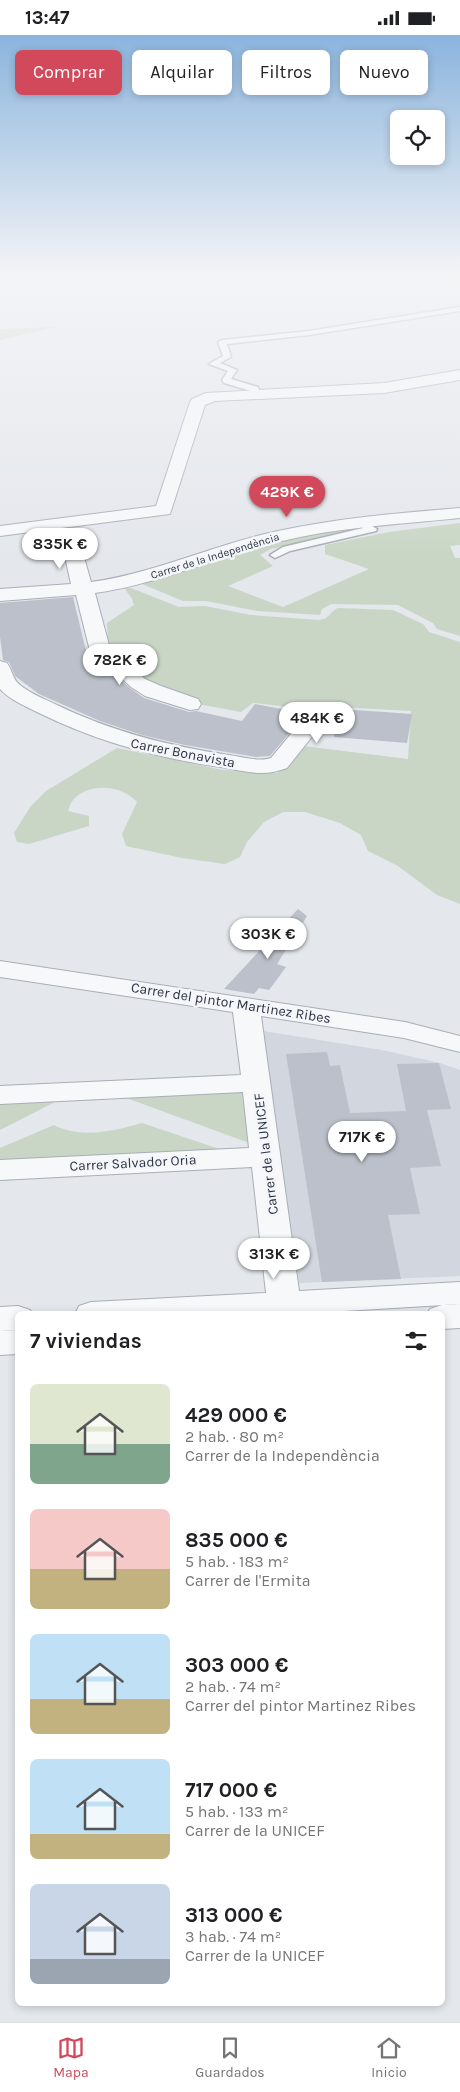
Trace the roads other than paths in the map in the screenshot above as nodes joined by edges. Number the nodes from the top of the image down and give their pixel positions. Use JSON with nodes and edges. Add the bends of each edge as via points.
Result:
{"nodes":[{"id":1,"x":226,"y":368,"type":"edge"},
{"id":2,"x":460,"y":375,"type":"edge"},
{"id":3,"x":257,"y":394,"type":"junction"},
{"id":4,"x":460,"y":513,"type":"edge"},
{"id":5,"x":360,"y":522,"type":"junction"},
{"id":6,"x":0,"y":531,"type":"edge"},
{"id":7,"x":70,"y":543,"type":"dead end"},
{"id":8,"x":275,"y":555,"type":"dead end"},
{"id":9,"x":82,"y":588,"type":"junction"},
{"id":10,"x":0,"y":595,"type":"edge"},
{"id":11,"x":0,"y":667,"type":"edge"},
{"id":12,"x":190,"y":704,"type":"dead end"},
{"id":13,"x":312,"y":723,"type":"dead end"},
{"id":14,"x":0,"y":969,"type":"edge"},
{"id":15,"x":246,"y":1005,"type":"junction"},
{"id":16,"x":460,"y":1044,"type":"edge"},
{"id":17,"x":257,"y":1083,"type":"junction"},
{"id":18,"x":0,"y":1095,"type":"edge"},
{"id":19,"x":266,"y":1157,"type":"junction"},
{"id":20,"x":0,"y":1170,"type":"edge"},
{"id":21,"x":460,"y":1293,"type":"edge"},
{"id":22,"x":284,"y":1303,"type":"junction"},
{"id":23,"x":144,"y":1311,"type":"edge"},
{"id":24,"x":460,"y":1316,"type":"edge"},
{"id":25,"x":445,"y":1317,"type":"edge"},
{"id":26,"x":15,"y":1318,"type":"edge"},
{"id":27,"x":0,"y":1319,"type":"edge"},
{"id":28,"x":15,"y":1342,"type":"edge"},
{"id":29,"x":0,"y":1343,"type":"edge"}],
"edges":[{"from":1,"to":3,"type":"lane","via":[[233,370],[227,381],[255,389]]},
{"from":2,"to":3,"type":"street","via":[[384,388]]},
{"from":3,"to":6,"type":"street","via":[[212,396],[198,401],[164,509]]},
{"from":4,"to":5,"type":"street","name":"Carrer de la Independència"},
{"from":5,"to":8,"type":"lane","via":[[372,529],[287,549]]},
{"from":5,"to":9,"type":"street","name":"Carrer de la Independència","via":[[279,536],[126,583]]},
{"from":7,"to":9,"type":"street"},
{"from":9,"to":10,"type":"street","name":"Carrer de la Independència"},
{"from":9,"to":12,"type":"street","via":[[99,647],[138,683]]},
{"from":11,"to":13,"type":"street","name":"Carrer Bonavista","via":[[7,685],[94,731],[180,755],[264,766],[279,763]]},
{"from":14,"to":15,"type":"street","name":"Carrer del pintor Martinez Ribes"},
{"from":15,"to":16,"type":"street","name":"Carrer del pintor Martinez Ribes","via":[[405,1030]]},
{"from":15,"to":17,"type":"street","name":"Carrer de la UNICEF"},
{"from":17,"to":18,"type":"street"},
{"from":17,"to":19,"type":"street","name":"Carrer de la UNICEF"},
{"from":19,"to":20,"type":"street","name":"Carrer Salvador Oria"},
{"from":19,"to":22,"type":"street","name":"Carrer de la UNICEF"},
{"from":21,"to":22,"type":"street"},
{"from":22,"to":23,"type":"street"},
{"from":24,"to":25,"type":"street"},
{"from":26,"to":27,"type":"street"},
{"from":28,"to":29,"type":"street"}]}
